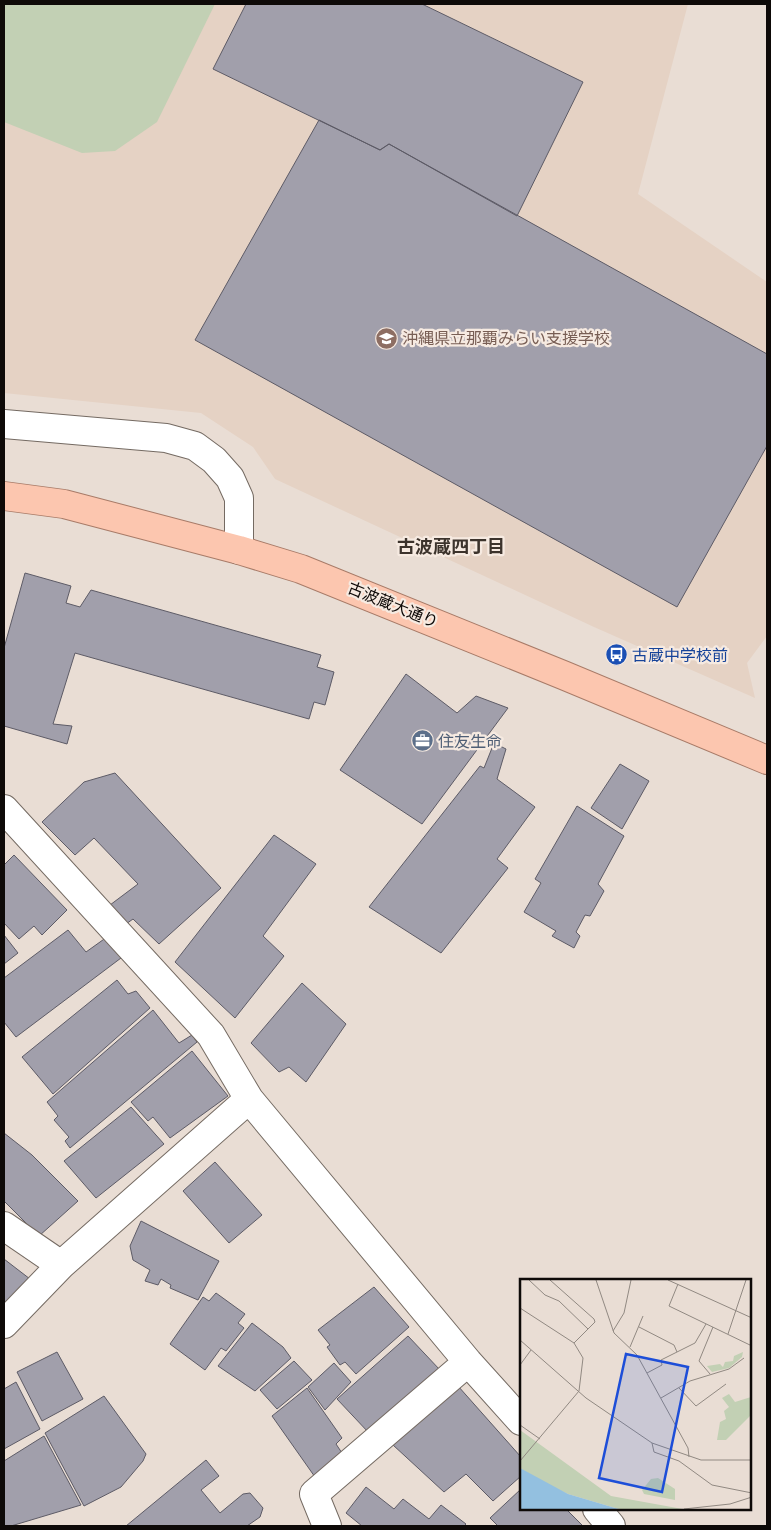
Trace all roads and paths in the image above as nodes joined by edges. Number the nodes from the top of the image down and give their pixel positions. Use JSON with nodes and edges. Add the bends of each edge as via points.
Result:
{"nodes":[{"id":1,"x":4,"y":424,"type":"edge"},
{"id":2,"x":4,"y":496,"type":"edge"},
{"id":3,"x":239,"y":550,"type":"junction"},
{"id":4,"x":767,"y":760,"type":"edge"},
{"id":5,"x":4,"y":809,"type":"edge"},
{"id":6,"x":248,"y":1099,"type":"junction"},
{"id":7,"x":4,"y":1226,"type":"edge"},
{"id":8,"x":61,"y":1265,"type":"junction"},
{"id":9,"x":4,"y":1324,"type":"edge"},
{"id":10,"x":468,"y":1362,"type":"junction"},
{"id":11,"x":520,"y":1419,"type":"edge"},
{"id":12,"x":597,"y":1510,"type":"edge"},
{"id":13,"x":327,"y":1526,"type":"edge"},
{"id":14,"x":611,"y":1526,"type":"edge"}],
"edges":[{"from":1,"to":3,"type":"street","via":[[166,438],[195,446],[230,478],[239,498]]},
{"from":2,"to":3,"type":"highway","name":"古波蔵大通り","via":[[64,504]]},
{"from":3,"to":4,"type":"highway","name":"古波蔵大通り","via":[[360,592]]},
{"from":5,"to":6,"type":"street","via":[[211,1036]]},
{"from":6,"to":8,"type":"street"},
{"from":6,"to":10,"type":"street"},
{"from":7,"to":8,"type":"street"},
{"from":8,"to":9,"type":"street"},
{"from":10,"to":11,"type":"street"},
{"from":10,"to":13,"type":"street","via":[[314,1494]]},
{"from":12,"to":14,"type":"street"}]}
